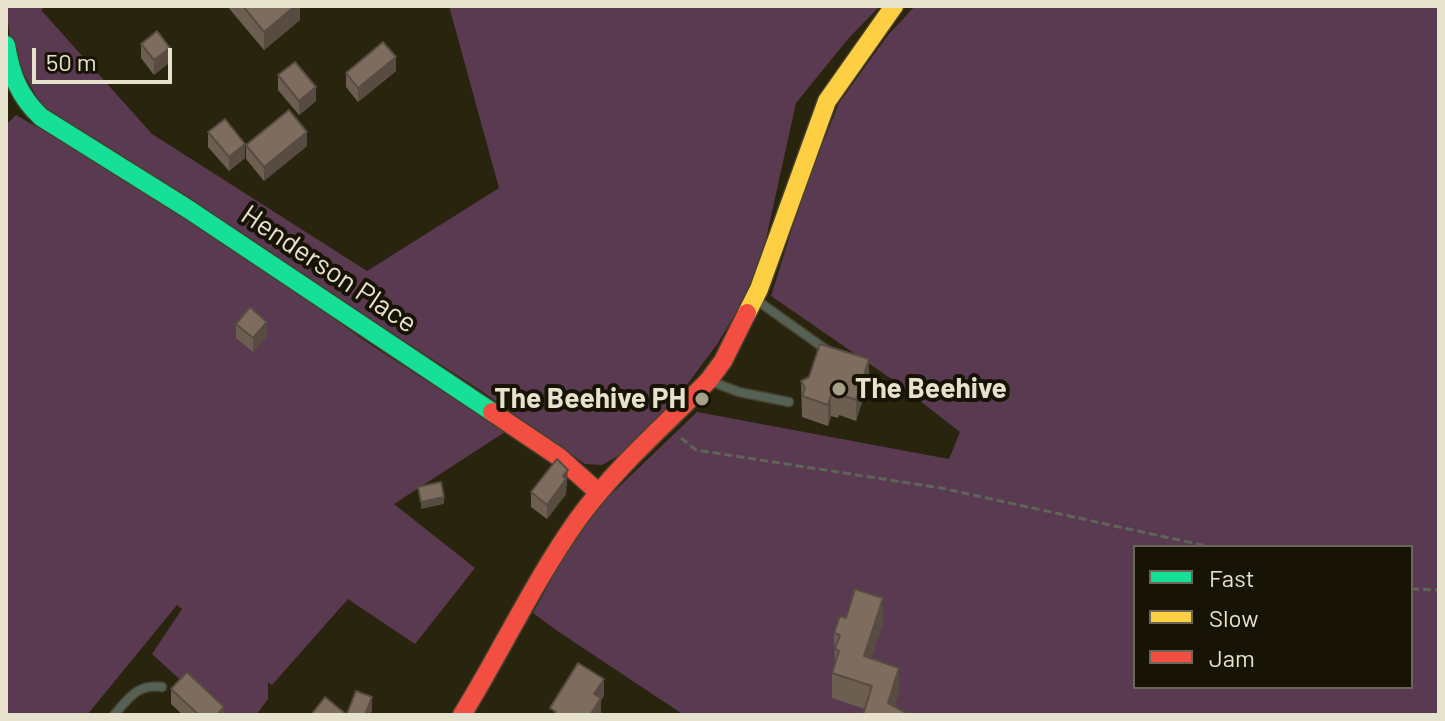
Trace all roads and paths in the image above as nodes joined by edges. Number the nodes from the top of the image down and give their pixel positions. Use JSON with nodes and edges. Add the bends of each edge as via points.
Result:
{"nodes":[{"id":1,"x":894,"y":6,"type":"edge"},
{"id":2,"x":6,"y":45,"type":"edge"},
{"id":3,"x":754,"y":298,"type":"junction"},
{"id":4,"x":840,"y":358,"type":"edge"},
{"id":5,"x":709,"y":380,"type":"junction"},
{"id":6,"x":789,"y":402,"type":"dead end"},
{"id":7,"x":665,"y":425,"type":"junction"},
{"id":8,"x":599,"y":493,"type":"junction"},
{"id":9,"x":1202,"y":545,"type":"edge"},
{"id":10,"x":1413,"y":589,"type":"edge"},
{"id":11,"x":1439,"y":590,"type":"edge"},
{"id":12,"x":162,"y":687,"type":"dead end"},
{"id":13,"x":114,"y":715,"type":"edge"},
{"id":14,"x":462,"y":715,"type":"edge"}],
"edges":[{"from":1,"to":3,"type":"street","via":[[827,101]]},
{"from":2,"to":8,"type":"street","name":"Henderson Place","via":[[11,75],[23,100],[41,117],[559,457]]},
{"from":3,"to":4,"type":"lane"},
{"from":3,"to":5,"type":"street"},
{"from":5,"to":6,"type":"lane"},
{"from":5,"to":7,"type":"street"},
{"from":7,"to":8,"type":"street"},
{"from":7,"to":9,"type":"path","via":[[696,450],[941,488]]},
{"from":8,"to":14,"type":"street","via":[[537,581]]},
{"from":10,"to":11,"type":"path"},
{"from":12,"to":13,"type":"lane","via":[[138,690]]}]}
